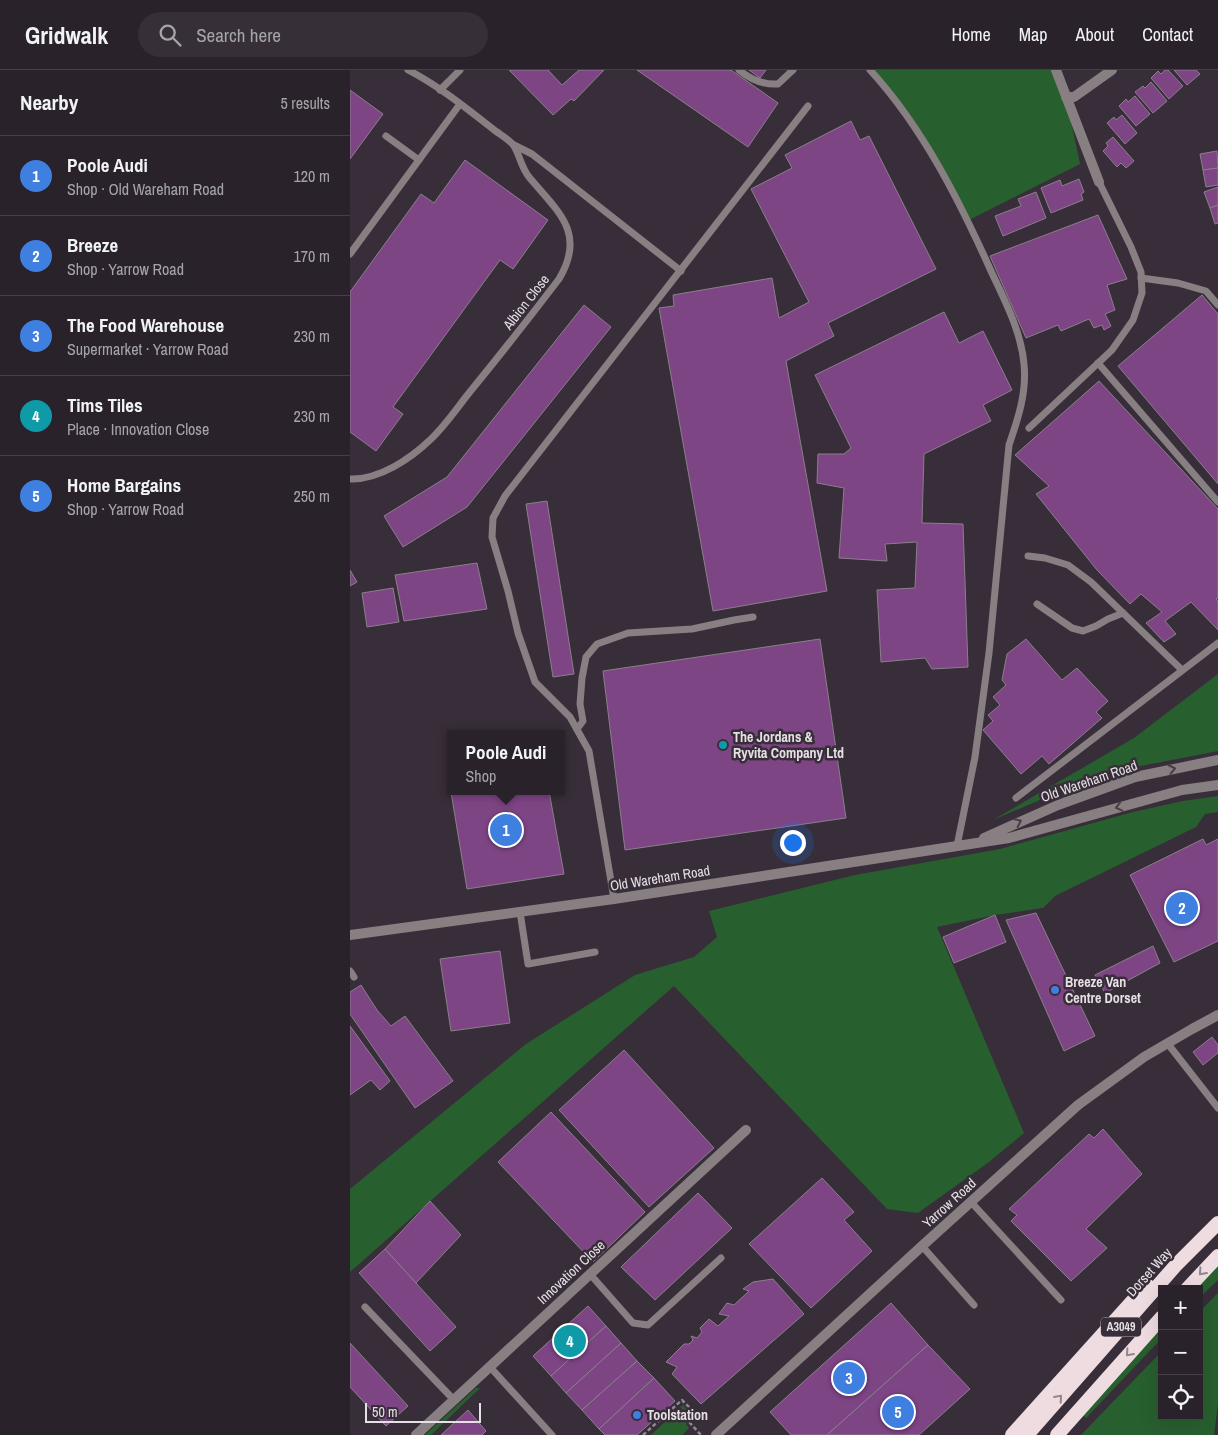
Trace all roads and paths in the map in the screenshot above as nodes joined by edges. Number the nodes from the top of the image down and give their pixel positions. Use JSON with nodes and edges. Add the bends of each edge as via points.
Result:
{"nodes":[{"id":1,"x":408,"y":70,"type":"edge"},
{"id":2,"x":460,"y":70,"type":"edge"},
{"id":3,"x":738,"y":70,"type":"edge"},
{"id":4,"x":793,"y":70,"type":"edge"},
{"id":5,"x":870,"y":70,"type":"edge"},
{"id":6,"x":1056,"y":70,"type":"edge"},
{"id":7,"x":1112,"y":70,"type":"edge"},
{"id":8,"x":440,"y":90,"type":"junction"},
{"id":9,"x":1066,"y":97,"type":"junction"},
{"id":10,"x":460,"y":104,"type":"junction"},
{"id":11,"x":808,"y":106,"type":"dead end"},
{"id":12,"x":386,"y":136,"type":"dead end"},
{"id":13,"x":513,"y":145,"type":"junction"},
{"id":14,"x":419,"y":160,"type":"junction"},
{"id":15,"x":1098,"y":182,"type":"joint"},
{"id":16,"x":350,"y":254,"type":"edge"},
{"id":17,"x":681,"y":271,"type":"junction"},
{"id":18,"x":1141,"y":278,"type":"junction"},
{"id":19,"x":1218,"y":305,"type":"edge"},
{"id":20,"x":1098,"y":363,"type":"junction"},
{"id":21,"x":1030,"y":428,"type":"dead end"},
{"id":22,"x":350,"y":479,"type":"edge"},
{"id":23,"x":1218,"y":502,"type":"edge"},
{"id":24,"x":1028,"y":556,"type":"dead end"},
{"id":25,"x":1037,"y":604,"type":"dead end"},
{"id":26,"x":1123,"y":613,"type":"junction"},
{"id":27,"x":753,"y":618,"type":"dead end"},
{"id":28,"x":1218,"y":643,"type":"edge"},
{"id":29,"x":1182,"y":670,"type":"junction"},
{"id":30,"x":577,"y":729,"type":"junction"},
{"id":31,"x":1218,"y":760,"type":"edge"},
{"id":32,"x":1218,"y":785,"type":"edge"},
{"id":33,"x":1016,"y":798,"type":"dead end"},
{"id":34,"x":974,"y":842,"type":"junction"},
{"id":35,"x":957,"y":846,"type":"junction"},
{"id":36,"x":614,"y":899,"type":"junction"},
{"id":37,"x":520,"y":912,"type":"junction"},
{"id":38,"x":350,"y":936,"type":"edge"},
{"id":39,"x":595,"y":952,"type":"dead end"},
{"id":40,"x":1218,"y":1016,"type":"edge"},
{"id":41,"x":1168,"y":1044,"type":"junction"},
{"id":42,"x":1218,"y":1108,"type":"edge"},
{"id":43,"x":746,"y":1130,"type":"dead end"},
{"id":44,"x":970,"y":1202,"type":"junction"},
{"id":45,"x":1218,"y":1223,"type":"edge"},
{"id":46,"x":922,"y":1246,"type":"junction"},
{"id":47,"x":1194,"y":1247,"type":"junction"},
{"id":48,"x":1218,"y":1256,"type":"edge"},
{"id":49,"x":721,"y":1258,"type":"dead end"},
{"id":50,"x":590,"y":1274,"type":"junction"},
{"id":51,"x":1191,"y":1285,"type":"edge"},
{"id":52,"x":1061,"y":1300,"type":"dead end"},
{"id":53,"x":974,"y":1305,"type":"dead end"},
{"id":54,"x":365,"y":1308,"type":"dead end"},
{"id":55,"x":1158,"y":1321,"type":"edge"},
{"id":56,"x":490,"y":1367,"type":"junction"},
{"id":57,"x":454,"y":1400,"type":"junction"},
{"id":58,"x":416,"y":1435,"type":"edge"},
{"id":59,"x":552,"y":1435,"type":"edge"},
{"id":60,"x":643,"y":1435,"type":"edge"},
{"id":61,"x":701,"y":1435,"type":"edge"},
{"id":62,"x":716,"y":1435,"type":"edge"},
{"id":63,"x":1012,"y":1435,"type":"edge"},
{"id":64,"x":1028,"y":1435,"type":"edge"},
{"id":65,"x":1057,"y":1435,"type":"edge"}],
"edges":[{"from":1,"to":8,"type":"lane","name":"Albion Close"},
{"from":2,"to":8,"type":"lane"},
{"from":3,"to":4,"type":"lane","via":[[769,85],[778,84]]},
{"from":5,"to":35,"type":"lane","via":[[920,134],[952,190],[1004,298],[1022,348],[1024,392],[1009,445],[989,653],[975,757]]},
{"from":6,"to":9,"type":"street"},
{"from":7,"to":9,"type":"street","via":[[1074,97]]},
{"from":8,"to":10,"type":"lane","name":"Albion Close"},
{"from":9,"to":15,"type":"street"},
{"from":10,"to":13,"type":"lane","name":"Albion Close"},
{"from":10,"to":14,"type":"lane"},
{"from":11,"to":17,"type":"lane"},
{"from":12,"to":14,"type":"lane"},
{"from":13,"to":17,"type":"lane","via":[[532,154]]},
{"from":13,"to":22,"type":"lane","name":"Albion Close","via":[[524,170],[568,227],[571,246],[566,268],[432,438],[392,467],[372,476]]},
{"from":14,"to":16,"type":"lane"},
{"from":15,"to":18,"type":"lane","via":[[1131,247]]},
{"from":17,"to":30,"type":"lane","via":[[505,496],[493,518],[492,537],[518,633],[536,682],[570,717]]},
{"from":18,"to":19,"type":"lane","via":[[1206,290]]},
{"from":18,"to":20,"type":"lane","via":[[1142,293],[1133,320],[1112,350]]},
{"from":20,"to":21,"type":"lane"},
{"from":20,"to":23,"type":"lane"},
{"from":24,"to":26,"type":"lane","via":[[1068,566],[1091,582]]},
{"from":25,"to":26,"type":"lane","via":[[1072,628],[1083,631]]},
{"from":26,"to":29,"type":"lane"},
{"from":27,"to":30,"type":"lane","via":[[692,629],[628,633],[596,644],[586,657],[580,704],[583,720]]},
{"from":28,"to":29,"type":"lane"},
{"from":29,"to":33,"type":"lane"},
{"from":30,"to":36,"type":"lane","via":[[589,751]]},
{"from":34,"to":31,"type":"street","name":"Old Wareham Road","one_way":true,"via":[[1058,805],[1135,777]]},
{"from":32,"to":34,"type":"street","name":"Old Wareham Road","one_way":true,"via":[[1182,790],[1009,838]]},
{"from":34,"to":35,"type":"street","name":"Old Wareham Road"},
{"from":35,"to":36,"type":"street","name":"Old Wareham Road"},
{"from":36,"to":37,"type":"street","name":"Old Wareham Road"},
{"from":37,"to":38,"type":"street","name":"Old Wareham Road"},
{"from":37,"to":39,"type":"lane","via":[[528,964]]},
{"from":40,"to":41,"type":"street","name":"Yarrow Road"},
{"from":41,"to":42,"type":"lane"},
{"from":41,"to":44,"type":"street","name":"Yarrow Road","via":[[1116,1076],[1078,1105]]},
{"from":43,"to":50,"type":"street","name":"Innovation Close"},
{"from":44,"to":46,"type":"street","name":"Yarrow Road"},
{"from":44,"to":52,"type":"lane"},
{"from":45,"to":47,"type":"highway","name":"Dorset Way","number":"A3049"},
{"from":46,"to":53,"type":"lane"},
{"from":46,"to":62,"type":"street","name":"Yarrow Road"},
{"from":47,"to":63,"type":"highway","via":[[1165,1266]]},
{"from":64,"to":47,"type":"highway","name":"Dorset Way","number":"A3049","one_way":true},
{"from":48,"to":51,"type":"highway","one_way":true},
{"from":49,"to":50,"type":"lane","via":[[648,1325],[633,1323]]},
{"from":50,"to":56,"type":"street","name":"Innovation Close"},
{"from":54,"to":57,"type":"lane"},
{"from":55,"to":65,"type":"highway","number":"A3049","one_way":true},
{"from":56,"to":57,"type":"street","name":"Innovation Close"},
{"from":56,"to":59,"type":"lane"},
{"from":57,"to":58,"type":"street","name":"Innovation Close"},
{"from":60,"to":61,"type":"path","via":[[682,1400],[698,1416],[690,1424]]}]}
